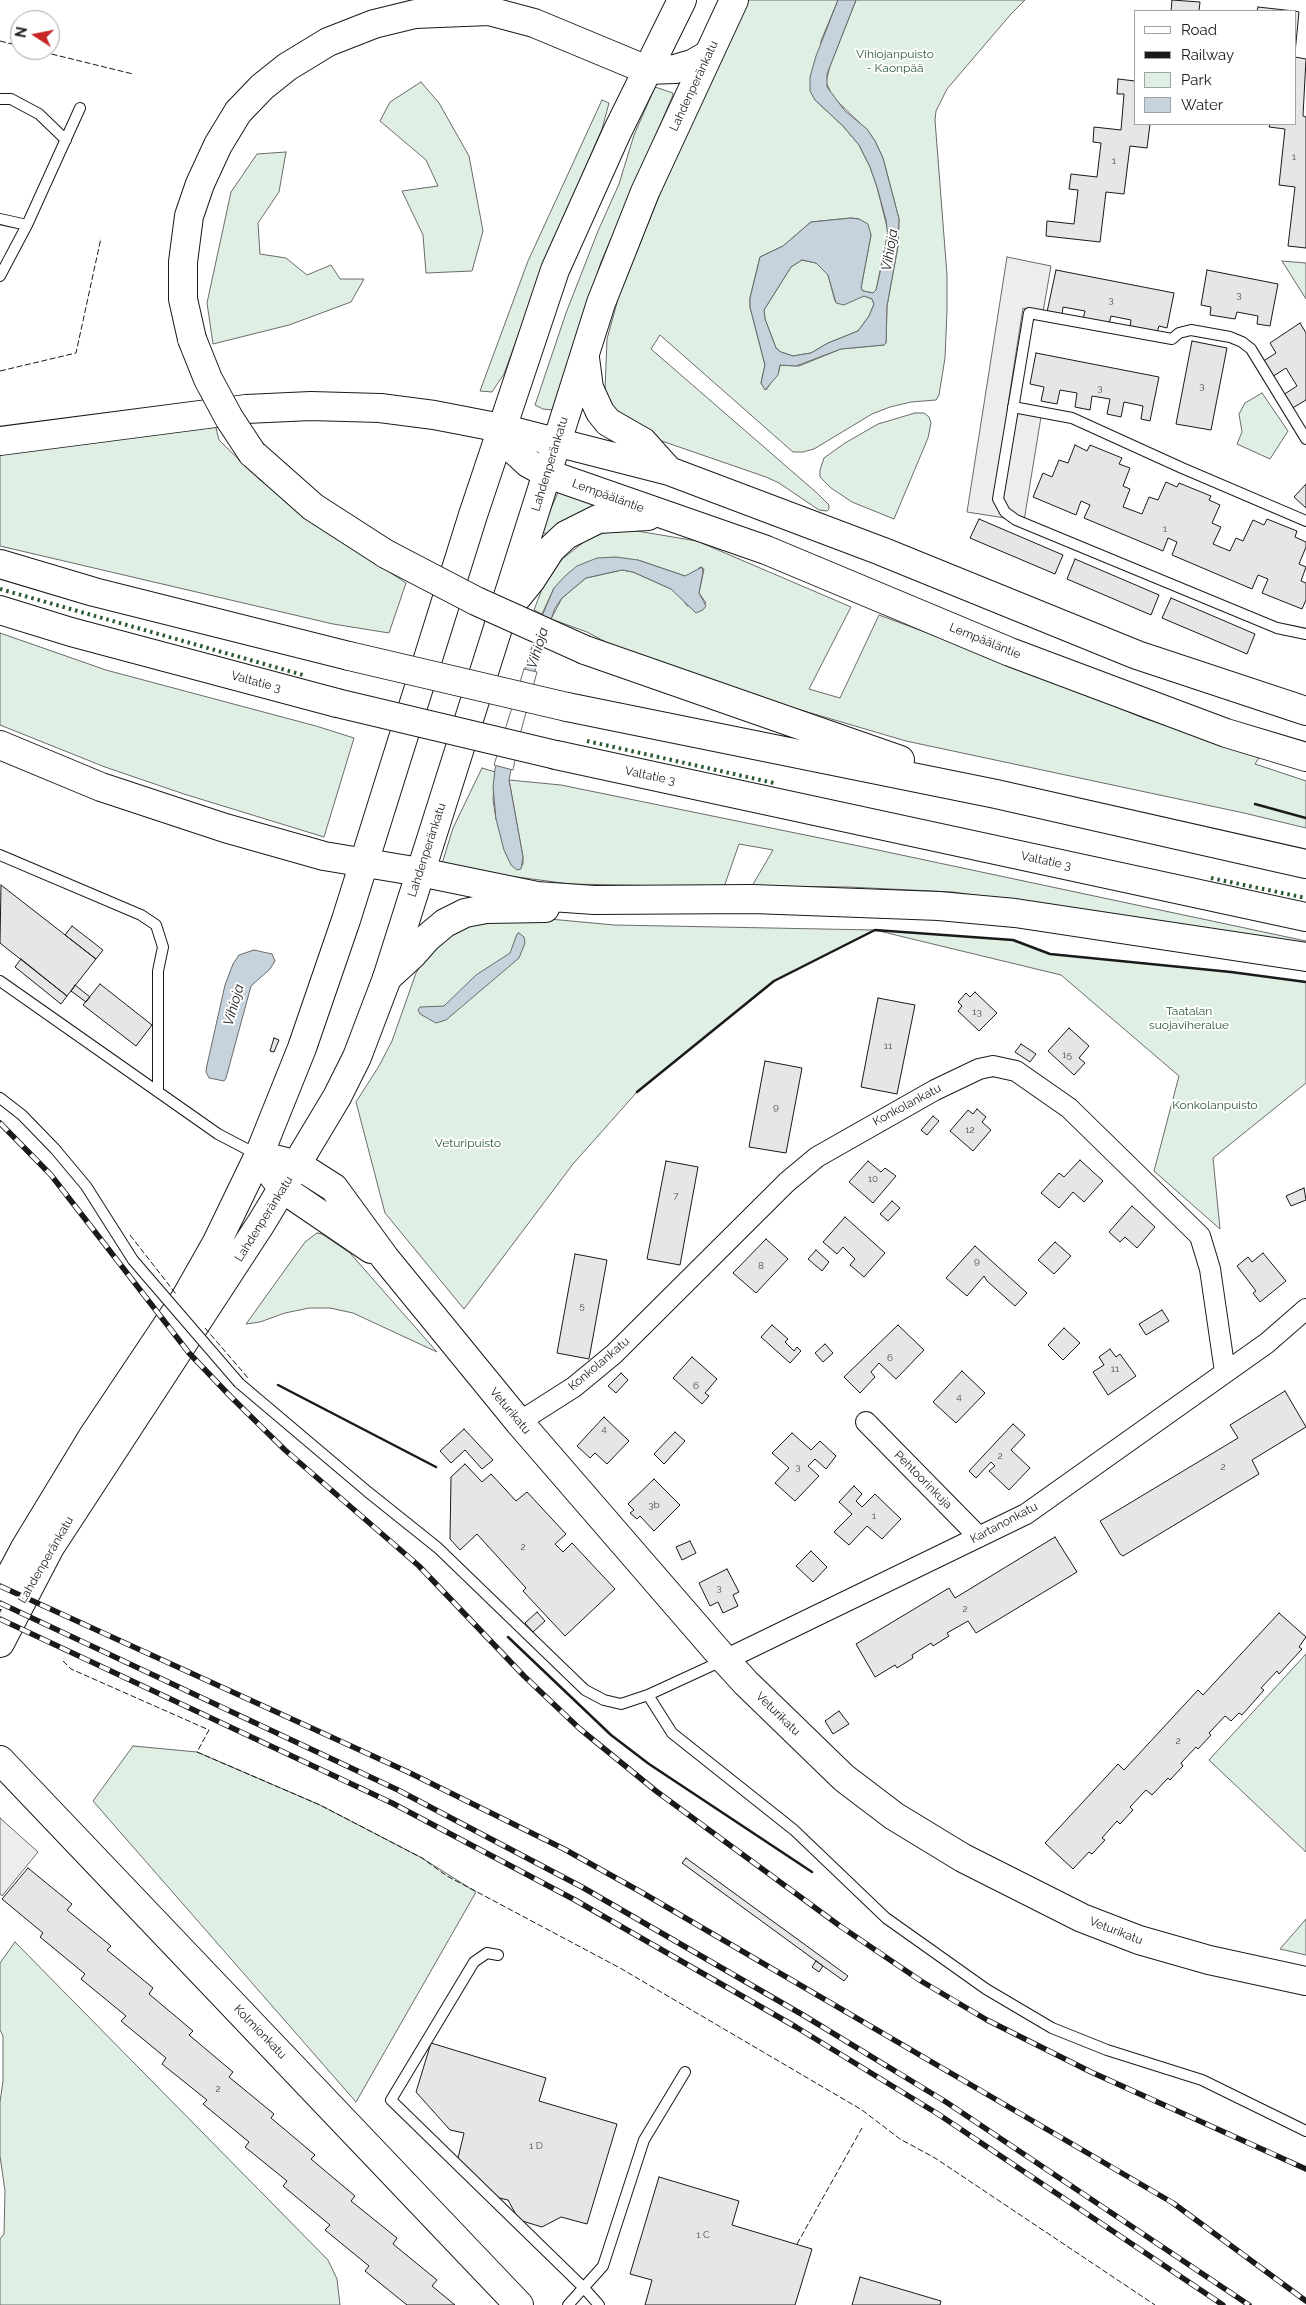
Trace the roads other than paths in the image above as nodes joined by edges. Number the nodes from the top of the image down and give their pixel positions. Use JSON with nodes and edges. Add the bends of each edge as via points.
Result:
{"nodes":[{"id":1,"x":682,"y":0,"type":"edge"},
{"id":2,"x":734,"y":0,"type":"edge"},
{"id":3,"x":708,"y":55,"type":"junction"},
{"id":4,"x":647,"y":70,"type":"junction"},
{"id":5,"x":0,"y":99,"type":"edge"},
{"id":6,"x":80,"y":108,"type":"dead end"},
{"id":7,"x":66,"y":140,"type":"junction"},
{"id":8,"x":0,"y":218,"type":"edge"},
{"id":9,"x":27,"y":225,"type":"junction"},
{"id":10,"x":0,"y":276,"type":"edge"},
{"id":11,"x":585,"y":351,"type":"junction"},
{"id":12,"x":1013,"y":407,"type":"junction"},
{"id":13,"x":501,"y":428,"type":"junction"},
{"id":14,"x":1306,"y":439,"type":"edge"},
{"id":15,"x":0,"y":441,"type":"edge"},
{"id":16,"x":558,"y":441,"type":"junction"},
{"id":17,"x":669,"y":471,"type":"junction"},
{"id":18,"x":548,"y":474,"type":"junction"},
{"id":19,"x":661,"y":515,"type":"junction"},
{"id":20,"x":1306,"y":521,"type":"edge"},
{"id":21,"x":0,"y":564,"type":"edge"},
{"id":22,"x":0,"y":610,"type":"edge"},
{"id":23,"x":502,"y":615,"type":"junction"},
{"id":24,"x":1306,"y":634,"type":"edge"},
{"id":25,"x":1306,"y":710,"type":"edge"},
{"id":26,"x":0,"y":745,"type":"edge"},
{"id":27,"x":1306,"y":757,"type":"edge"},
{"id":28,"x":996,"y":794,"type":"junction"},
{"id":29,"x":0,"y":855,"type":"edge"},
{"id":30,"x":364,"y":864,"type":"junction"},
{"id":31,"x":1306,"y":864,"type":"edge"},
{"id":32,"x":420,"y":872,"type":"junction"},
{"id":33,"x":594,"y":900,"type":"junction"},
{"id":34,"x":1306,"y":917,"type":"edge"},
{"id":35,"x":1306,"y":956,"type":"edge"},
{"id":36,"x":387,"y":978,"type":"junction"},
{"id":37,"x":0,"y":981,"type":"edge"},
{"id":38,"x":158,"y":1092,"type":"junction"},
{"id":39,"x":0,"y":1098,"type":"edge"},
{"id":40,"x":259,"y":1155,"type":"junction"},
{"id":41,"x":298,"y":1164,"type":"junction"},
{"id":42,"x":282,"y":1189,"type":"junction"},
{"id":43,"x":385,"y":1258,"type":"junction"},
{"id":44,"x":1306,"y":1309,"type":"edge"},
{"id":45,"x":1225,"y":1372,"type":"junction"},
{"id":46,"x":519,"y":1422,"type":"junction"},
{"id":47,"x":866,"y":1422,"type":"dead end"},
{"id":48,"x":979,"y":1537,"type":"junction"},
{"id":49,"x":0,"y":1595,"type":"edge"},
{"id":50,"x":0,"y":1643,"type":"edge"},
{"id":51,"x":725,"y":1660,"type":"junction"},
{"id":52,"x":648,"y":1696,"type":"junction"},
{"id":53,"x":0,"y":1760,"type":"edge"},
{"id":54,"x":498,"y":1955,"type":"dead end"},
{"id":55,"x":1306,"y":1981,"type":"edge"},
{"id":56,"x":685,"y":2072,"type":"dead end"},
{"id":57,"x":1306,"y":2132,"type":"edge"},
{"id":58,"x":584,"y":2288,"type":"junction"},
{"id":59,"x":519,"y":2305,"type":"edge"},
{"id":60,"x":568,"y":2305,"type":"edge"},
{"id":61,"x":599,"y":2305,"type":"edge"}],
"edges":[{"from":1,"to":4,"type":"main road","name":"Lahdenperänkatu"},
{"from":2,"to":3,"type":"main road","name":"Lahdenperänkatu"},
{"from":3,"to":4,"type":"main road","via":[[675,69]]},
{"from":3,"to":11,"type":"main road","name":"Lahdenperänkatu","via":[[645,192]]},
{"from":4,"to":13,"type":"main road","name":"Lahdenperänkatu","via":[[555,270]]},
{"from":4,"to":28,"type":"main road","bridge":true,"via":[[534,23],[489,11],[415,14],[374,24],[328,42],[287,67],[238,112],[218,145],[191,208],[183,298],[192,339],[208,379],[252,453],[313,507],[386,554],[585,650]]},
{"from":5,"to":7,"type":"lane","via":[[11,99],[39,114]]},
{"from":6,"to":7,"type":"lane"},
{"from":7,"to":9,"type":"lane"},
{"from":8,"to":9,"type":"lane"},
{"from":9,"to":10,"type":"lane"},
{"from":11,"to":16,"type":"main road","name":"Lahdenperänkatu"},
{"from":11,"to":17,"type":"main road","via":[[589,388],[600,412],[608,422],[643,442]]},
{"from":12,"to":14,"type":"lane","via":[[1029,313],[1172,339],[1191,330],[1230,337],[1251,349]]},
{"from":12,"to":20,"type":"lane","via":[[1072,418]]},
{"from":12,"to":24,"type":"lane","via":[[998,499],[1005,512],[1016,520],[1268,624]]},
{"from":13,"to":15,"type":"main road","via":[[380,408],[311,406],[246,409]]},
{"from":13,"to":16,"type":"main road"},
{"from":13,"to":18,"type":"main road","name":"Lempääläntie","via":[[515,451]]},
{"from":13,"to":30,"type":"main road","name":"Lahdenperänkatu"},
{"from":16,"to":17,"type":"main road"},
{"from":16,"to":18,"type":"main road","name":"Lahdenperänkatu"},
{"from":17,"to":25,"type":"main road","via":[[881,551],[1137,655]]},
{"from":18,"to":19,"type":"main road","name":"Lempääläntie"},
{"from":18,"to":23,"type":"main road","name":"Lahdenperänkatu"},
{"from":19,"to":23,"type":"main road","via":[[598,520],[566,535],[551,549]]},
{"from":19,"to":27,"type":"main road","name":"Lempääläntie","via":[[766,550],[1010,652],[1226,733]]},
{"from":21,"to":28,"type":"main road","bridge":true,"via":[[94,592],[567,707]]},
{"from":22,"to":34,"type":"main road","name":"Valtatie 3","bridge":true,"via":[[337,703],[556,755]]},
{"from":23,"to":32,"type":"main road","name":"Lahdenperänkatu"},
{"from":26,"to":30,"type":"main road","via":[[102,787],[225,828]]},
{"from":28,"to":31,"type":"main road"},
{"from":29,"to":38,"type":"lane","via":[[156,925],[163,947],[158,971]]},
{"from":30,"to":32,"type":"main road"},
{"from":30,"to":40,"type":"main road","name":"Lahdenperänkatu","via":[[302,1048]]},
{"from":32,"to":33,"type":"main road","via":[[538,896]]},
{"from":32,"to":36,"type":"main road","name":"Lahdenperänkatu"},
{"from":33,"to":35,"type":"main road","via":[[753,899],[948,907],[1015,913]]},
{"from":33,"to":36,"type":"main road","via":[[536,909],[465,913],[445,923],[427,938]]},
{"from":36,"to":41,"type":"main road","name":"Lahdenperänkatu","via":[[357,1056]]},
{"from":37,"to":38,"type":"lane"},
{"from":38,"to":40,"type":"lane","via":[[227,1140]]},
{"from":39,"to":52,"type":"lane","bridge":true,"via":[[22,1114],[86,1186],[134,1260],[239,1383],[438,1548],[585,1690],[621,1704]]},
{"from":40,"to":41,"type":"main road","name":"Veturikatu"},
{"from":40,"to":42,"type":"main road","name":"Veturikatu"},
{"from":40,"to":49,"type":"main road","name":"Lahdenperänkatu","via":[[216,1244],[186,1296],[93,1436]]},
{"from":41,"to":42,"type":"main road","name":"Lahdenperänkatu"},
{"from":41,"to":43,"type":"main road","name":"Veturikatu","via":[[334,1188]]},
{"from":42,"to":43,"type":"main road","name":"Veturikatu"},
{"from":42,"to":50,"type":"main road","name":"Lahdenperänkatu","via":[[50,1547]]},
{"from":43,"to":46,"type":"main road","name":"Veturikatu"},
{"from":44,"to":45,"type":"street","name":"Kartanonkatu","via":[[1267,1343]]},
{"from":45,"to":46,"type":"street","name":"Konkolankatu","via":[[1210,1269],[1200,1236],[1069,1108],[1016,1071],[993,1066],[979,1069],[935,1090],[817,1157],[786,1182],[614,1354],[574,1387]]},
{"from":45,"to":48,"type":"street","name":"Kartanonkatu","via":[[1026,1514]]},
{"from":46,"to":51,"type":"main road","name":"Veturikatu"},
{"from":47,"to":48,"type":"street","name":"Pehtoorinkuja"},
{"from":48,"to":51,"type":"street","name":"Kartanonkatu"},
{"from":51,"to":52,"type":"lane"},
{"from":51,"to":55,"type":"main road","name":"Veturikatu","via":[[844,1778],[894,1816],[963,1858],[1082,1918],[1139,1940],[1209,1960]]},
{"from":52,"to":57,"type":"lane","via":[[672,1734],[794,1830],[886,1918],[986,1989],[1052,2028],[1107,2050],[1202,2080]]},
{"from":53,"to":59,"type":"main road","name":"Kolmionkatu"},
{"from":54,"to":58,"type":"lane","via":[[486,1953],[474,1962],[391,2100]]},
{"from":56,"to":58,"type":"lane","via":[[644,2140],[603,2266]]},
{"from":58,"to":60,"type":"lane"},
{"from":58,"to":61,"type":"lane"}]}
